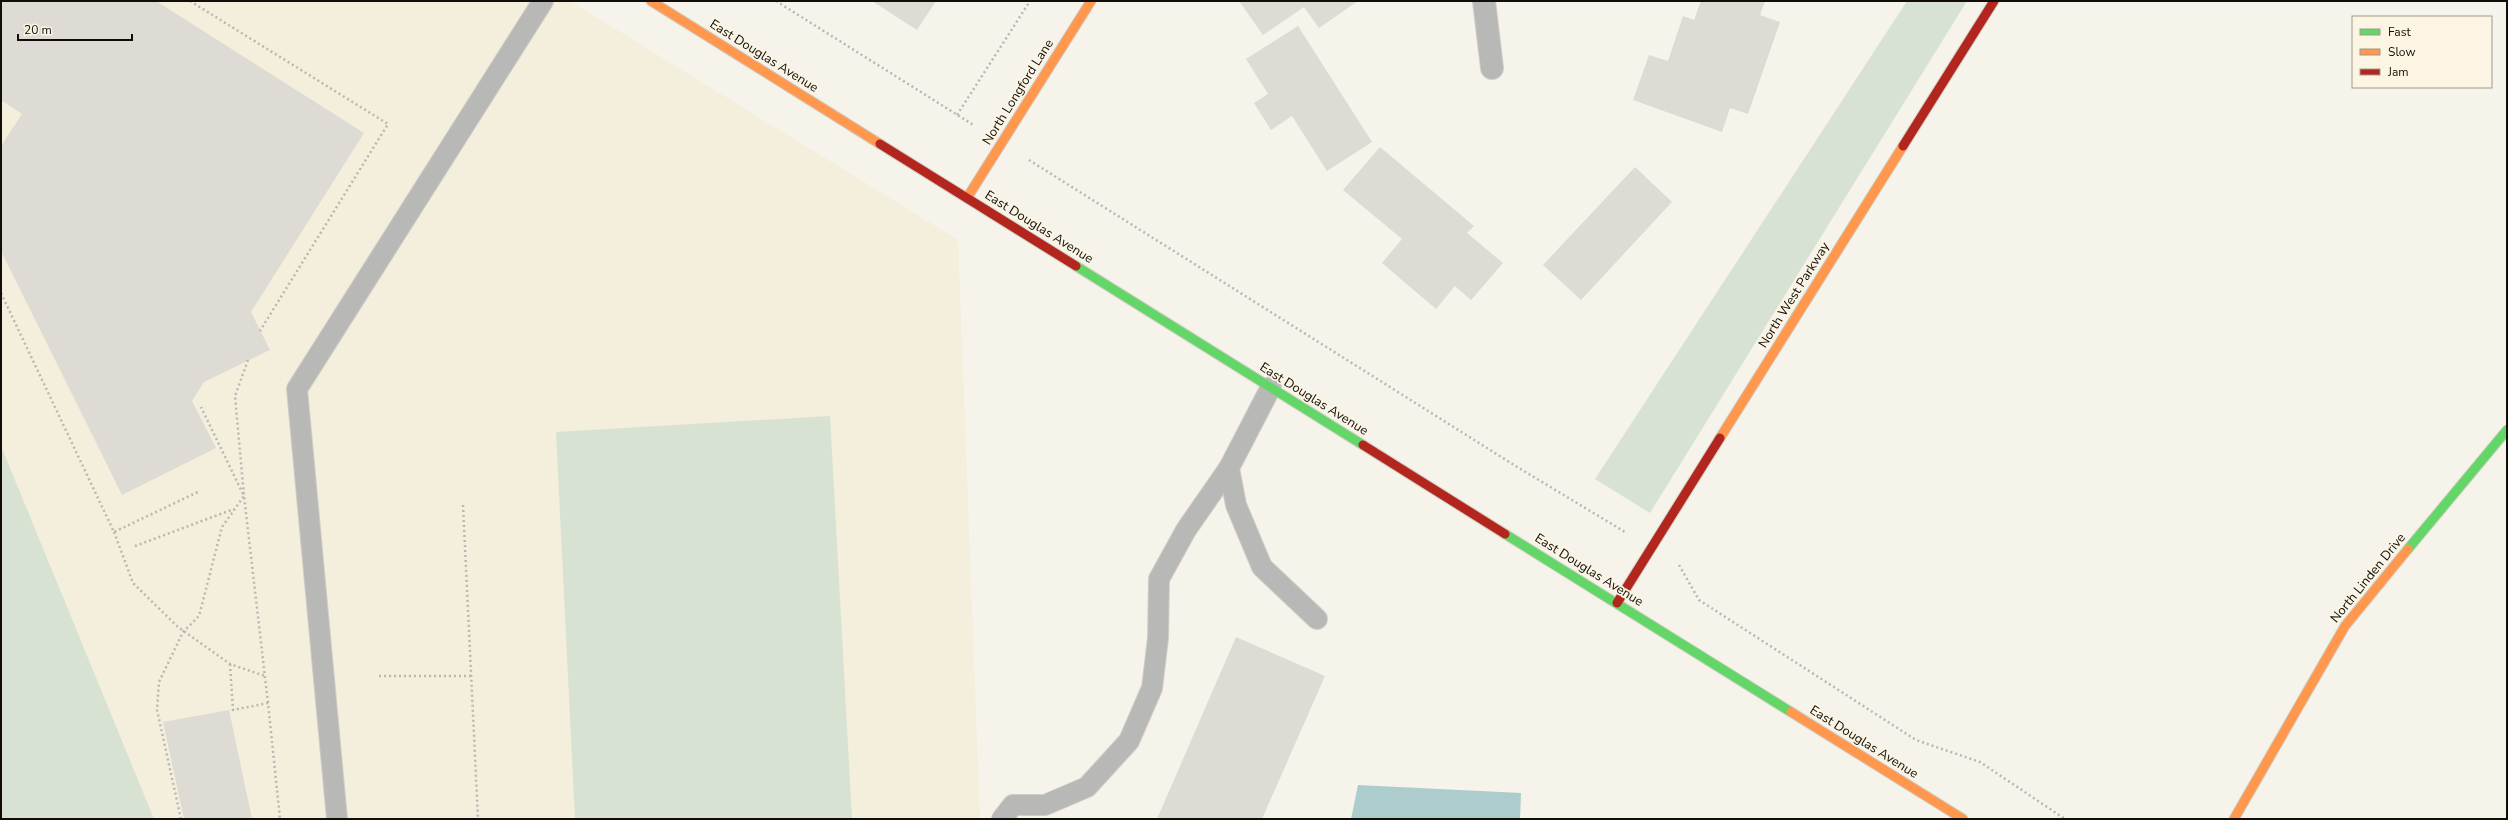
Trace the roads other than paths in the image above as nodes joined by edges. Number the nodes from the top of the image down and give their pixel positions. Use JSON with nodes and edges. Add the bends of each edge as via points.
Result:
{"nodes":[{"id":1,"x":543,"y":1,"type":"edge"},
{"id":2,"x":651,"y":1,"type":"edge"},
{"id":3,"x":1091,"y":1,"type":"edge"},
{"id":4,"x":1484,"y":1,"type":"edge"},
{"id":5,"x":1994,"y":1,"type":"edge"},
{"id":6,"x":1492,"y":68,"type":"dead end"},
{"id":7,"x":968,"y":198,"type":"junction"},
{"id":8,"x":1271,"y":387,"type":"junction"},
{"id":9,"x":2507,"y":430,"type":"edge"},
{"id":10,"x":1229,"y":468,"type":"junction"},
{"id":11,"x":1617,"y":603,"type":"junction"},
{"id":12,"x":1317,"y":619,"type":"dead end"},
{"id":13,"x":337,"y":819,"type":"edge"},
{"id":14,"x":1002,"y":819,"type":"edge"},
{"id":15,"x":1963,"y":819,"type":"edge"},
{"id":16,"x":2234,"y":819,"type":"edge"}],
"edges":[{"from":1,"to":13,"type":"lane","via":[[297,389]]},
{"from":2,"to":7,"type":"street","name":"East Douglas Avenue"},
{"from":3,"to":7,"type":"street","name":"North Longford Lane"},
{"from":4,"to":6,"type":"street"},
{"from":5,"to":11,"type":"street","name":"North West Parkway"},
{"from":7,"to":8,"type":"street","name":"East Douglas Avenue"},
{"from":8,"to":10,"type":"lane"},
{"from":8,"to":11,"type":"street","name":"East Douglas Avenue"},
{"from":9,"to":16,"type":"street","name":"North Linden Drive","via":[[2345,626]]},
{"from":10,"to":12,"type":"lane","via":[[1236,505],[1262,567]]},
{"from":10,"to":14,"type":"lane","via":[[1186,530],[1159,578],[1158,638],[1152,688],[1129,740],[1087,787],[1046,805],[1013,805]]},
{"from":11,"to":15,"type":"street","name":"East Douglas Avenue"}]}
